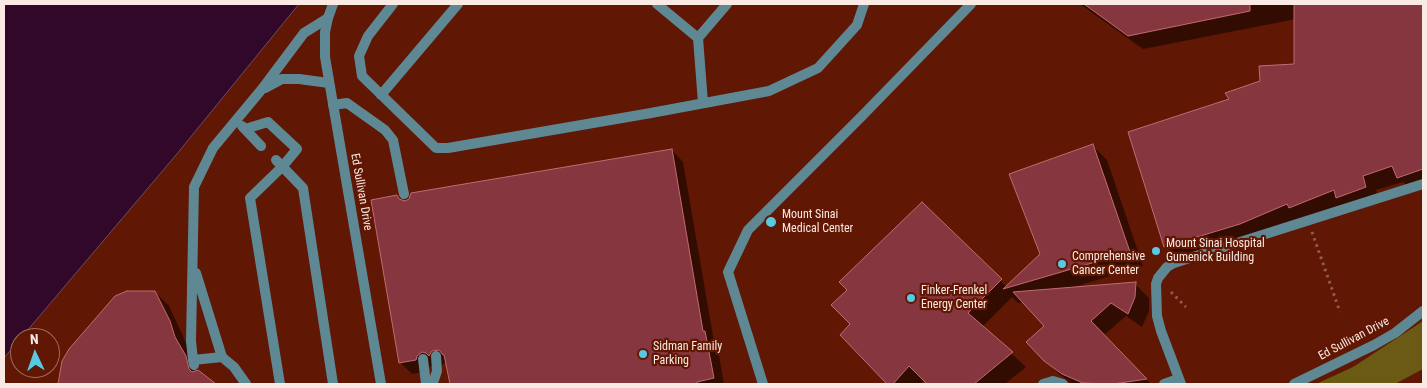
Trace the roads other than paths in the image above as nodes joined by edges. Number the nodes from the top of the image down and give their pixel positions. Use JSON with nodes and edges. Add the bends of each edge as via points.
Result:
{"nodes":[{"id":1,"x":333,"y":4,"type":"edge"},
{"id":2,"x":394,"y":4,"type":"edge"},
{"id":3,"x":458,"y":4,"type":"edge"},
{"id":4,"x":658,"y":4,"type":"edge"},
{"id":5,"x":727,"y":4,"type":"edge"},
{"id":6,"x":864,"y":4,"type":"edge"},
{"id":7,"x":970,"y":4,"type":"edge"},
{"id":8,"x":328,"y":18,"type":"junction"},
{"id":9,"x":698,"y":38,"type":"junction"},
{"id":10,"x":329,"y":83,"type":"junction"},
{"id":11,"x":262,"y":89,"type":"junction"},
{"id":12,"x":381,"y":95,"type":"junction"},
{"id":13,"x":702,"y":103,"type":"junction"},
{"id":14,"x":334,"y":105,"type":"junction"},
{"id":15,"x":236,"y":120,"type":"junction"},
{"id":16,"x":245,"y":129,"type":"junction"},
{"id":17,"x":261,"y":146,"type":"dead end"},
{"id":18,"x":279,"y":163,"type":"junction"},
{"id":19,"x":1423,"y":184,"type":"edge"},
{"id":20,"x":404,"y":194,"type":"dead end"},
{"id":21,"x":194,"y":265,"type":"junction"},
{"id":22,"x":1423,"y":311,"type":"edge"},
{"id":23,"x":436,"y":356,"type":"dead end"},
{"id":24,"x":222,"y":357,"type":"junction"},
{"id":25,"x":423,"y":359,"type":"dead end"},
{"id":26,"x":1179,"y":381,"type":"edge"},
{"id":27,"x":246,"y":384,"type":"edge"},
{"id":28,"x":280,"y":384,"type":"edge"},
{"id":29,"x":333,"y":384,"type":"edge"},
{"id":30,"x":381,"y":384,"type":"edge"},
{"id":31,"x":427,"y":384,"type":"edge"},
{"id":32,"x":763,"y":384,"type":"edge"},
{"id":33,"x":1043,"y":384,"type":"edge"},
{"id":34,"x":1064,"y":384,"type":"edge"},
{"id":35,"x":1164,"y":384,"type":"edge"},
{"id":36,"x":1294,"y":384,"type":"edge"}],
"edges":[{"from":1,"to":8,"type":"street","name":"Ed Sullivan Drive"},
{"from":2,"to":12,"type":"street","via":[[368,36],[359,56],[362,76]]},
{"from":3,"to":12,"type":"street"},
{"from":4,"to":9,"type":"street"},
{"from":5,"to":9,"type":"street"},
{"from":6,"to":13,"type":"street","via":[[857,25],[818,68],[769,91]]},
{"from":7,"to":32,"type":"street","via":[[748,230],[728,272]]},
{"from":8,"to":10,"type":"street","name":"Ed Sullivan Drive","via":[[324,44]]},
{"from":8,"to":11,"type":"street","via":[[304,33]]},
{"from":9,"to":13,"type":"street"},
{"from":10,"to":11,"type":"street","via":[[282,79]]},
{"from":10,"to":14,"type":"street","name":"Ed Sullivan Drive"},
{"from":11,"to":15,"type":"street"},
{"from":12,"to":13,"type":"street","via":[[436,148]]},
{"from":14,"to":20,"type":"street","via":[[348,103],[385,130],[393,140]]},
{"from":14,"to":30,"type":"street","name":"Ed Sullivan Drive"},
{"from":15,"to":16,"type":"street"},
{"from":15,"to":21,"type":"street","via":[[214,148],[194,187]]},
{"from":16,"to":17,"type":"street"},
{"from":16,"to":18,"type":"street","via":[[268,122],[297,149]]},
{"from":18,"to":28,"type":"street","via":[[250,198]]},
{"from":18,"to":29,"type":"street","via":[[303,188]]},
{"from":19,"to":26,"type":"street","via":[[1167,267],[1158,278],[1155,303]]},
{"from":21,"to":24,"type":"street"},
{"from":21,"to":24,"type":"street","via":[[193,363]]},
{"from":22,"to":36,"type":"street","name":"Ed Sullivan Drive","via":[[1374,345]]},
{"from":23,"to":31,"type":"street","via":[[437,371],[434,380]]},
{"from":24,"to":27,"type":"street"},
{"from":25,"to":31,"type":"street"},
{"from":26,"to":35,"type":"street"},
{"from":33,"to":34,"type":"street","via":[[1053,381]]}]}
